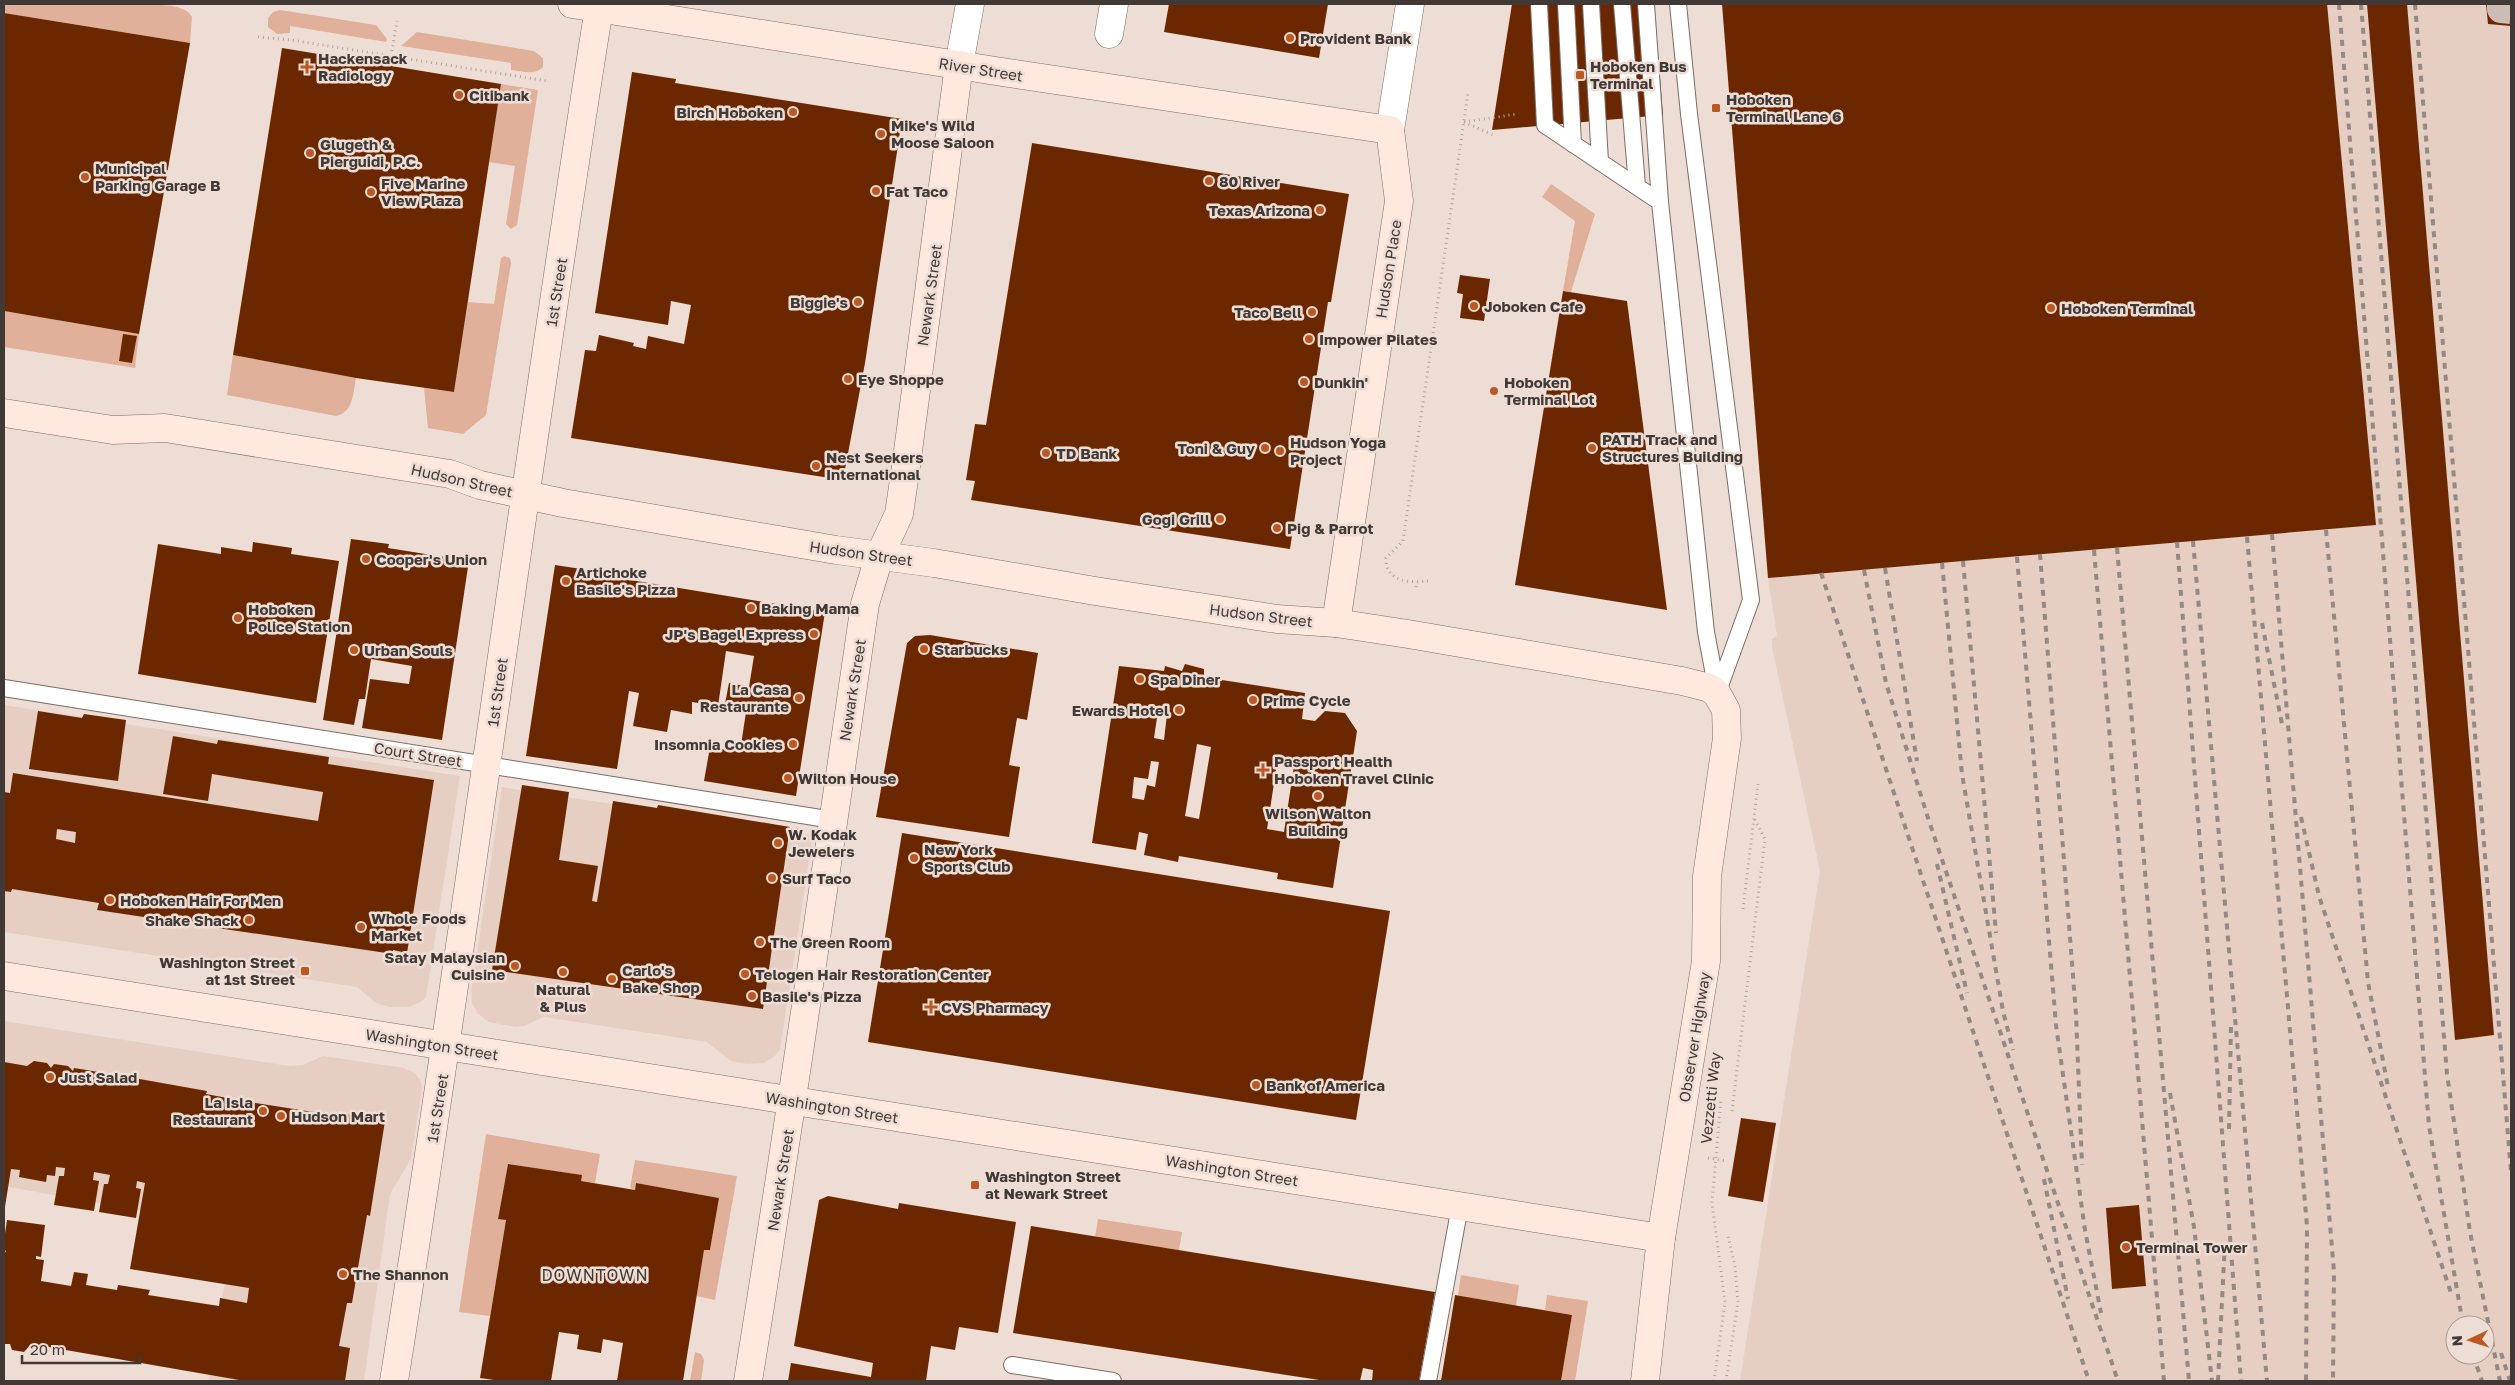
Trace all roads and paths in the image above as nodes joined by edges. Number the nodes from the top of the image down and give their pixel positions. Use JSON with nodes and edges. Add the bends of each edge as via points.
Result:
{"nodes":[{"id":1,"x":572,"y":4,"type":"edge"},
{"id":2,"x":970,"y":4,"type":"edge"},
{"id":3,"x":1114,"y":4,"type":"edge"},
{"id":4,"x":1410,"y":4,"type":"edge"},
{"id":5,"x":1539,"y":4,"type":"edge"},
{"id":6,"x":1566,"y":4,"type":"edge"},
{"id":7,"x":1591,"y":4,"type":"edge"},
{"id":8,"x":1622,"y":4,"type":"edge"},
{"id":9,"x":1646,"y":4,"type":"edge"},
{"id":10,"x":1678,"y":4,"type":"edge"},
{"id":11,"x":599,"y":6,"type":"edge"},
{"id":12,"x":397,"y":21,"type":"dead end"},
{"id":13,"x":1109,"y":34,"type":"dead end"},
{"id":14,"x":258,"y":37,"type":"dead end"},
{"id":15,"x":391,"y":56,"type":"junction"},
{"id":16,"x":959,"y":66,"type":"junction"},
{"id":17,"x":547,"y":81,"type":"dead end"},
{"id":18,"x":1468,"y":93,"type":"dead end"},
{"id":19,"x":1494,"y":115,"type":"dead end"},
{"id":20,"x":1464,"y":122,"type":"junction"},
{"id":21,"x":1390,"y":130,"type":"junction"},
{"id":22,"x":1492,"y":135,"type":"dead end"},
{"id":23,"x":1573,"y":144,"type":"junction"},
{"id":24,"x":1600,"y":162,"type":"junction"},
{"id":25,"x":1637,"y":186,"type":"junction"},
{"id":26,"x":1660,"y":202,"type":"junction"},
{"id":27,"x":4,"y":413,"type":"edge"},
{"id":28,"x":524,"y":494,"type":"junction"},
{"id":29,"x":879,"y":557,"type":"junction"},
{"id":30,"x":1428,"y":581,"type":"dead end"},
{"id":31,"x":1417,"y":582,"type":"junction"},
{"id":32,"x":1416,"y":587,"type":"dead end"},
{"id":33,"x":1336,"y":623,"type":"junction"},
{"id":34,"x":4,"y":688,"type":"edge"},
{"id":35,"x":1718,"y":694,"type":"junction"},
{"id":36,"x":486,"y":764,"type":"junction"},
{"id":37,"x":833,"y":820,"type":"junction"},
{"id":38,"x":1743,"y":911,"type":"dead end"},
{"id":39,"x":4,"y":976,"type":"edge"},
{"id":40,"x":447,"y":1046,"type":"junction"},
{"id":41,"x":1721,"y":1097,"type":"dead end"},
{"id":42,"x":792,"y":1101,"type":"junction"},
{"id":43,"x":1732,"y":1111,"type":"dead end"},
{"id":44,"x":1708,"y":1158,"type":"dead end"},
{"id":45,"x":1715,"y":1159,"type":"junction"},
{"id":46,"x":1726,"y":1161,"type":"dead end"},
{"id":47,"x":1460,"y":1206,"type":"junction"},
{"id":48,"x":1728,"y":1236,"type":"dead end"},
{"id":49,"x":1661,"y":1238,"type":"junction"},
{"id":50,"x":1012,"y":1365,"type":"dead end"},
{"id":51,"x":394,"y":1381,"type":"edge"},
{"id":52,"x":748,"y":1381,"type":"edge"},
{"id":53,"x":1113,"y":1381,"type":"edge"},
{"id":54,"x":1428,"y":1381,"type":"edge"},
{"id":55,"x":1644,"y":1381,"type":"edge"},
{"id":56,"x":1714,"y":1381,"type":"edge"},
{"id":57,"x":1726,"y":1381,"type":"edge"}],
"edges":[{"from":1,"to":11,"type":"street","name":"River Street"},
{"from":2,"to":16,"type":"street","name":"Newark Street"},
{"from":3,"to":13,"type":"street"},
{"from":4,"to":21,"type":"street","name":"Hudson Place"},
{"from":5,"to":23,"type":"lane","via":[[1545,125]]},
{"from":6,"to":23,"type":"lane"},
{"from":7,"to":24,"type":"lane"},
{"from":8,"to":25,"type":"lane"},
{"from":9,"to":26,"type":"lane"},
{"from":10,"to":35,"type":"lane","via":[[1751,600]]},
{"from":11,"to":16,"type":"street","name":"River Street"},
{"from":11,"to":28,"type":"street","name":"1st Street"},
{"from":12,"to":15,"type":"path"},
{"from":14,"to":15,"type":"path"},
{"from":15,"to":17,"type":"path"},
{"from":16,"to":21,"type":"street","name":"River Street"},
{"from":16,"to":29,"type":"street","name":"Newark Street","via":[[899,514]]},
{"from":18,"to":20,"type":"path"},
{"from":19,"to":20,"type":"path"},
{"from":20,"to":22,"type":"path"},
{"from":20,"to":31,"type":"path","via":[[1404,542],[1386,558],[1389,574]]},
{"from":21,"to":33,"type":"street","name":"Hudson Place","via":[[1399,201]]},
{"from":23,"to":24,"type":"lane"},
{"from":24,"to":25,"type":"lane"},
{"from":25,"to":26,"type":"lane"},
{"from":26,"to":35,"type":"lane","via":[[1706,632]]},
{"from":27,"to":28,"type":"street","name":"Hudson Street","via":[[113,430],[175,430],[450,474],[480,485]]},
{"from":28,"to":29,"type":"street","name":"Hudson Street","via":[[563,504]]},
{"from":28,"to":36,"type":"street","name":"1st Street"},
{"from":29,"to":33,"type":"street","name":"Hudson Street","via":[[1268,617]]},
{"from":29,"to":37,"type":"street","name":"Newark Street","via":[[865,604]]},
{"from":30,"to":31,"type":"path"},
{"from":31,"to":32,"type":"path"},
{"from":33,"to":35,"type":"street","name":"Hudson Street","via":[[1682,681],[1710,688]]},
{"from":34,"to":36,"type":"lane","name":"Court Street"},
{"from":35,"to":49,"type":"street","name":"Observer Highway","via":[[1728,722],[1707,876],[1706,961]]},
{"from":36,"to":37,"type":"lane","name":"Court Street"},
{"from":36,"to":40,"type":"street","name":"1st Street"},
{"from":37,"to":42,"type":"street","name":"Newark Street"},
{"from":38,"to":43,"type":"path","via":[[1754,818],[1765,839]]},
{"from":39,"to":40,"type":"street","name":"Washington Street"},
{"from":40,"to":42,"type":"street","name":"Washington Street"},
{"from":40,"to":51,"type":"street","name":"1st Street"},
{"from":41,"to":45,"type":"path","name":"Vezzetti Way"},
{"from":42,"to":47,"type":"street","name":"Washington Street"},
{"from":42,"to":52,"type":"street","name":"Newark Street"},
{"from":44,"to":45,"type":"path"},
{"from":45,"to":46,"type":"path"},
{"from":45,"to":56,"type":"path","name":"Vezzetti Way","via":[[1712,1203],[1725,1302]]},
{"from":47,"to":49,"type":"street","name":"Washington Street"},
{"from":47,"to":54,"type":"lane"},
{"from":48,"to":57,"type":"path","via":[[1738,1302]]},
{"from":49,"to":55,"type":"street","name":"Observer Highway","via":[[1652,1336]]},
{"from":50,"to":53,"type":"lane"}]}
